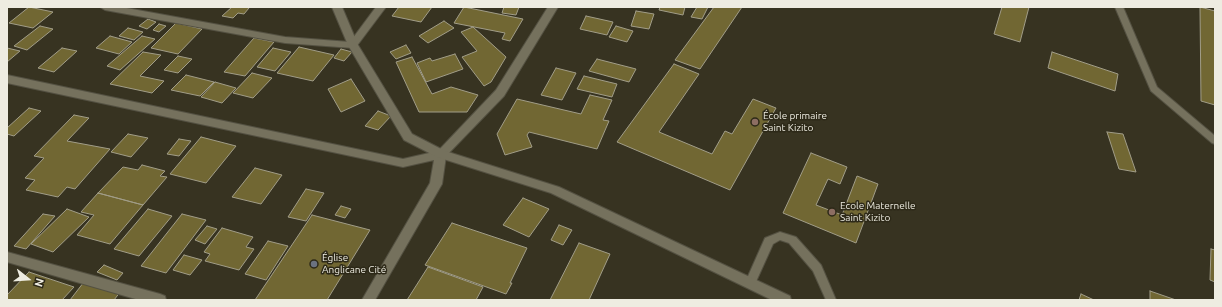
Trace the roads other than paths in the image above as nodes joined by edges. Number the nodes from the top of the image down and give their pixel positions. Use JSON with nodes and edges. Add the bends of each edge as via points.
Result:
{"nodes":[{"id":1,"x":105,"y":7,"type":"edge"},
{"id":2,"x":337,"y":7,"type":"edge"},
{"id":3,"x":381,"y":7,"type":"edge"},
{"id":4,"x":553,"y":7,"type":"edge"},
{"id":5,"x":1119,"y":7,"type":"edge"},
{"id":6,"x":353,"y":45,"type":"junction"},
{"id":7,"x":7,"y":79,"type":"edge"},
{"id":8,"x":1215,"y":141,"type":"edge"},
{"id":9,"x":441,"y":154,"type":"junction"},
{"id":10,"x":7,"y":256,"type":"edge"},
{"id":11,"x":750,"y":283,"type":"junction"},
{"id":12,"x":160,"y":300,"type":"edge"},
{"id":13,"x":368,"y":300,"type":"edge"},
{"id":14,"x":785,"y":300,"type":"edge"},
{"id":15,"x":832,"y":300,"type":"edge"}],
"edges":[{"from":1,"to":6,"type":"street","via":[[284,40]]},
{"from":2,"to":6,"type":"street"},
{"from":3,"to":6,"type":"street"},
{"from":4,"to":9,"type":"street","via":[[500,94]]},
{"from":5,"to":8,"type":"lane","via":[[1154,89]]},
{"from":6,"to":9,"type":"street","via":[[408,136]]},
{"from":7,"to":9,"type":"street","via":[[403,164]]},
{"from":9,"to":11,"type":"street","via":[[555,190]]},
{"from":9,"to":13,"type":"street","via":[[436,184]]},
{"from":10,"to":12,"type":"street"},
{"from":11,"to":14,"type":"street"},
{"from":11,"to":15,"type":"lane","via":[[769,241],[780,236],[792,240],[817,268]]}]}
